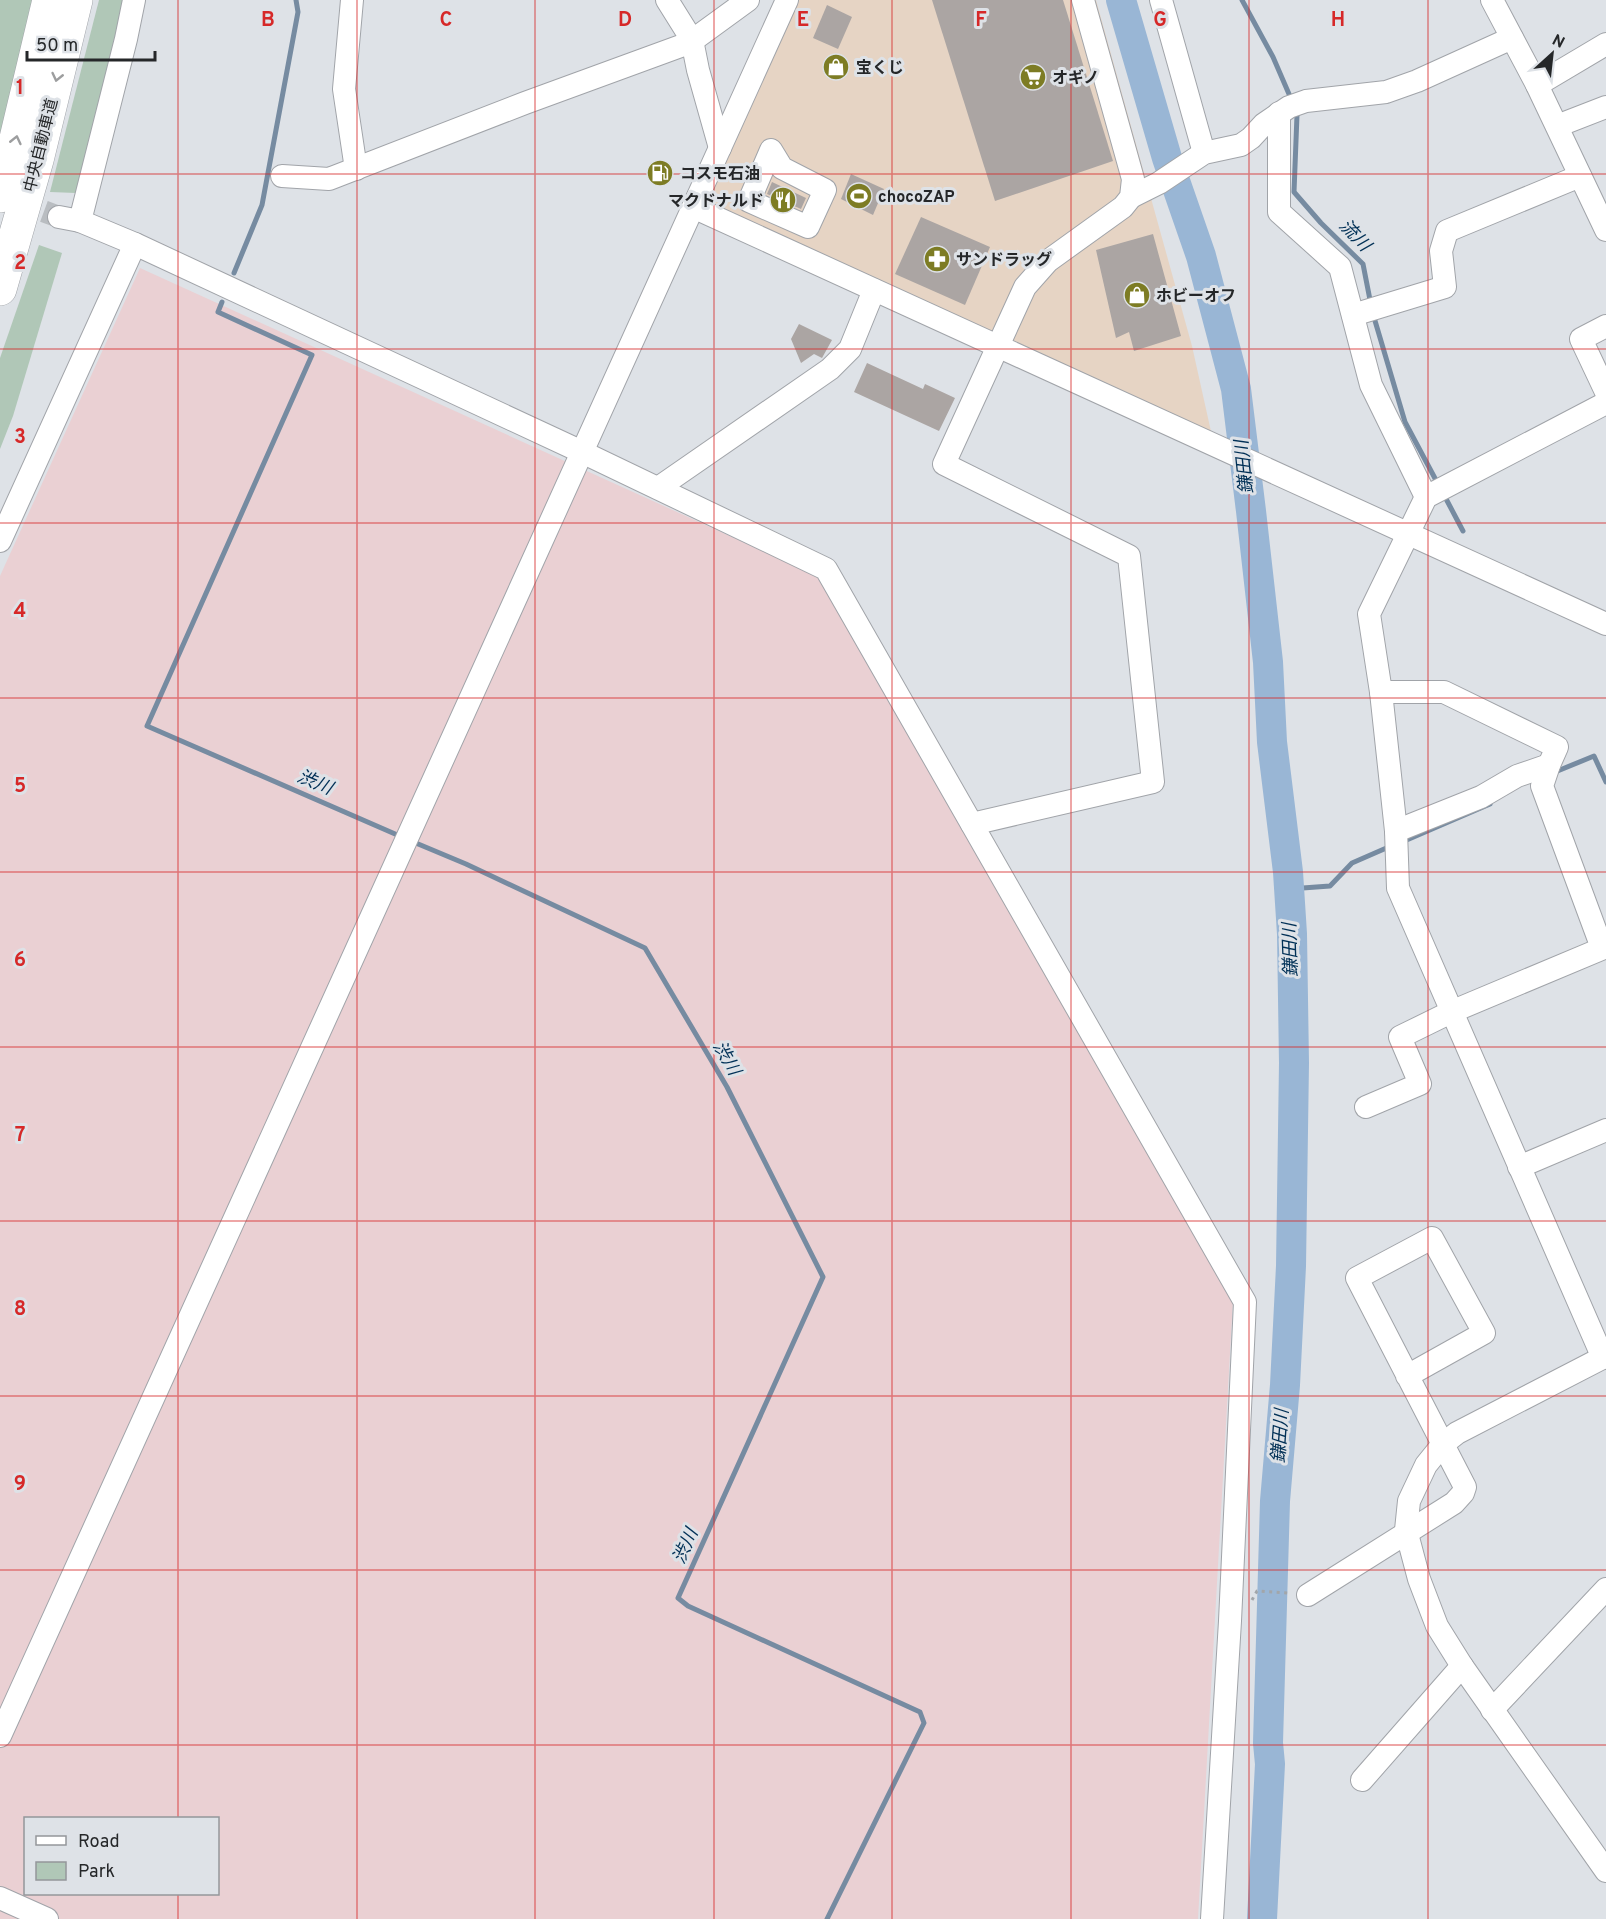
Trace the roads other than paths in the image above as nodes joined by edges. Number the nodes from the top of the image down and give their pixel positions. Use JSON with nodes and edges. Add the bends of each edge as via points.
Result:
{"nodes":[{"id":1,"x":49,"y":0,"type":"edge"},
{"id":2,"x":76,"y":0,"type":"edge"},
{"id":3,"x":134,"y":0,"type":"edge"},
{"id":4,"x":352,"y":0,"type":"edge"},
{"id":5,"x":666,"y":0,"type":"edge"},
{"id":6,"x":748,"y":0,"type":"edge"},
{"id":7,"x":787,"y":0,"type":"edge"},
{"id":8,"x":1083,"y":0,"type":"edge"},
{"id":9,"x":1161,"y":0,"type":"edge"},
{"id":10,"x":1492,"y":0,"type":"edge"},
{"id":11,"x":1512,"y":38,"type":"junction"},
{"id":12,"x":692,"y":40,"type":"junction"},
{"id":13,"x":1606,"y":44,"type":"edge"},
{"id":14,"x":1537,"y":85,"type":"junction"},
{"id":15,"x":1606,"y":107,"type":"edge"},
{"id":16,"x":1279,"y":113,"type":"junction"},
{"id":17,"x":1557,"y":126,"type":"junction"},
{"id":18,"x":720,"y":148,"type":"junction"},
{"id":19,"x":1200,"y":156,"type":"junction"},
{"id":20,"x":356,"y":169,"type":"junction"},
{"id":21,"x":282,"y":176,"type":"dead end"},
{"id":22,"x":1580,"y":176,"type":"junction"},
{"id":23,"x":0,"y":196,"type":"edge"},
{"id":24,"x":1131,"y":196,"type":"junction"},
{"id":25,"x":693,"y":207,"type":"junction"},
{"id":26,"x":1606,"y":230,"type":"edge"},
{"id":27,"x":135,"y":244,"type":"junction"},
{"id":28,"x":0,"y":289,"type":"edge"},
{"id":29,"x":874,"y":290,"type":"junction"},
{"id":30,"x":1353,"y":315,"type":"junction"},
{"id":31,"x":1606,"y":326,"type":"edge"},
{"id":32,"x":997,"y":346,"type":"junction"},
{"id":33,"x":1606,"y":392,"type":"edge"},
{"id":34,"x":1606,"y":403,"type":"edge"},
{"id":35,"x":582,"y":452,"type":"junction"},
{"id":36,"x":658,"y":488,"type":"junction"},
{"id":37,"x":1426,"y":497,"type":"junction"},
{"id":38,"x":1408,"y":534,"type":"junction"},
{"id":39,"x":0,"y":541,"type":"edge"},
{"id":40,"x":1606,"y":624,"type":"edge"},
{"id":41,"x":1381,"y":692,"type":"junction"},
{"id":42,"x":1548,"y":765,"type":"junction"},
{"id":43,"x":972,"y":824,"type":"junction"},
{"id":44,"x":1396,"y":831,"type":"junction"},
{"id":45,"x":1604,"y":948,"type":"edge"},
{"id":46,"x":1451,"y":1012,"type":"junction"},
{"id":47,"x":1366,"y":1107,"type":"dead end"},
{"id":48,"x":1606,"y":1130,"type":"edge"},
{"id":49,"x":1519,"y":1167,"type":"junction"},
{"id":50,"x":1604,"y":1357,"type":"edge"},
{"id":51,"x":1407,"y":1376,"type":"junction"},
{"id":52,"x":1443,"y":1444,"type":"junction"},
{"id":53,"x":1407,"y":1534,"type":"junction"},
{"id":54,"x":1606,"y":1589,"type":"edge"},
{"id":55,"x":1308,"y":1595,"type":"road end"},
{"id":56,"x":1462,"y":1666,"type":"junction"},
{"id":57,"x":1492,"y":1710,"type":"junction"},
{"id":58,"x":0,"y":1736,"type":"edge"},
{"id":59,"x":1362,"y":1779,"type":"dead end"},
{"id":60,"x":1606,"y":1871,"type":"edge"},
{"id":61,"x":0,"y":1898,"type":"edge"},
{"id":62,"x":47,"y":1919,"type":"edge"},
{"id":63,"x":1212,"y":1919,"type":"edge"}],
"edges":[{"from":23,"to":1,"type":"highway","name":"中央自動車道","one_way":true},
{"from":2,"to":28,"type":"highway","name":"中央自動車道","one_way":true},
{"from":3,"to":27,"type":"street","via":[[126,39],[70,219]]},
{"from":4,"to":20,"type":"street","via":[[344,89]]},
{"from":5,"to":12,"type":"street"},
{"from":6,"to":12,"type":"street"},
{"from":7,"to":18,"type":"street"},
{"from":8,"to":24,"type":"street","via":[[1133,179]]},
{"from":9,"to":19,"type":"street"},
{"from":10,"to":11,"type":"street"},
{"from":11,"to":14,"type":"street"},
{"from":11,"to":16,"type":"street","via":[[1386,92],[1306,101]]},
{"from":12,"to":18,"type":"street"},
{"from":12,"to":20,"type":"street"},
{"from":13,"to":14,"type":"street"},
{"from":14,"to":17,"type":"street"},
{"from":15,"to":17,"type":"street"},
{"from":16,"to":19,"type":"street","via":[[1241,145]]},
{"from":16,"to":30,"type":"street","via":[[1279,212],[1340,267]]},
{"from":17,"to":22,"type":"street"},
{"from":18,"to":25,"type":"street"},
{"from":19,"to":24,"type":"street"},
{"from":20,"to":21,"type":"street","via":[[329,179]]},
{"from":22,"to":26,"type":"street"},
{"from":22,"to":30,"type":"street","via":[[1447,231],[1441,251],[1445,286]]},
{"from":24,"to":32,"type":"street","via":[[1123,207],[1036,272],[1016,302]]},
{"from":25,"to":29,"type":"street"},
{"from":25,"to":35,"type":"street"},
{"from":27,"to":35,"type":"street"},
{"from":27,"to":39,"type":"street"},
{"from":29,"to":32,"type":"street"},
{"from":29,"to":36,"type":"street","via":[[850,349],[830,369]]},
{"from":30,"to":37,"type":"street","via":[[1371,385]]},
{"from":31,"to":33,"type":"street","via":[[1581,339]]},
{"from":32,"to":38,"type":"street"},
{"from":32,"to":43,"type":"street","via":[[944,464],[1129,556],[1154,782]]},
{"from":34,"to":37,"type":"street"},
{"from":35,"to":36,"type":"street"},
{"from":35,"to":58,"type":"street"},
{"from":36,"to":43,"type":"street","via":[[826,569]]},
{"from":37,"to":38,"type":"street"},
{"from":38,"to":40,"type":"street"},
{"from":38,"to":41,"type":"street","via":[[1369,614]]},
{"from":41,"to":42,"type":"street","via":[[1444,692],[1557,747]]},
{"from":41,"to":44,"type":"street"},
{"from":42,"to":44,"type":"street"},
{"from":42,"to":45,"type":"street","via":[[1542,786]]},
{"from":43,"to":63,"type":"street","via":[[1245,1302]]},
{"from":44,"to":46,"type":"street","via":[[1398,888]]},
{"from":45,"to":46,"type":"street"},
{"from":46,"to":47,"type":"street","via":[[1400,1037],[1420,1084]]},
{"from":46,"to":49,"type":"street"},
{"from":48,"to":49,"type":"street"},
{"from":49,"to":50,"type":"street"},
{"from":50,"to":52,"type":"street","via":[[1457,1433]]},
{"from":51,"to":51,"type":"street","via":[[1484,1333],[1432,1238],[1357,1278]]},
{"from":51,"to":52,"type":"street"},
{"from":52,"to":53,"type":"street","via":[[1426,1465],[1409,1501]]},
{"from":52,"to":53,"type":"street","via":[[1465,1487],[1463,1493]]},
{"from":53,"to":55,"type":"street"},
{"from":53,"to":56,"type":"street","via":[[1437,1626]]},
{"from":54,"to":57,"type":"street"},
{"from":56,"to":57,"type":"street"},
{"from":56,"to":59,"type":"street"},
{"from":57,"to":60,"type":"street"},
{"from":61,"to":62,"type":"street"}]}
